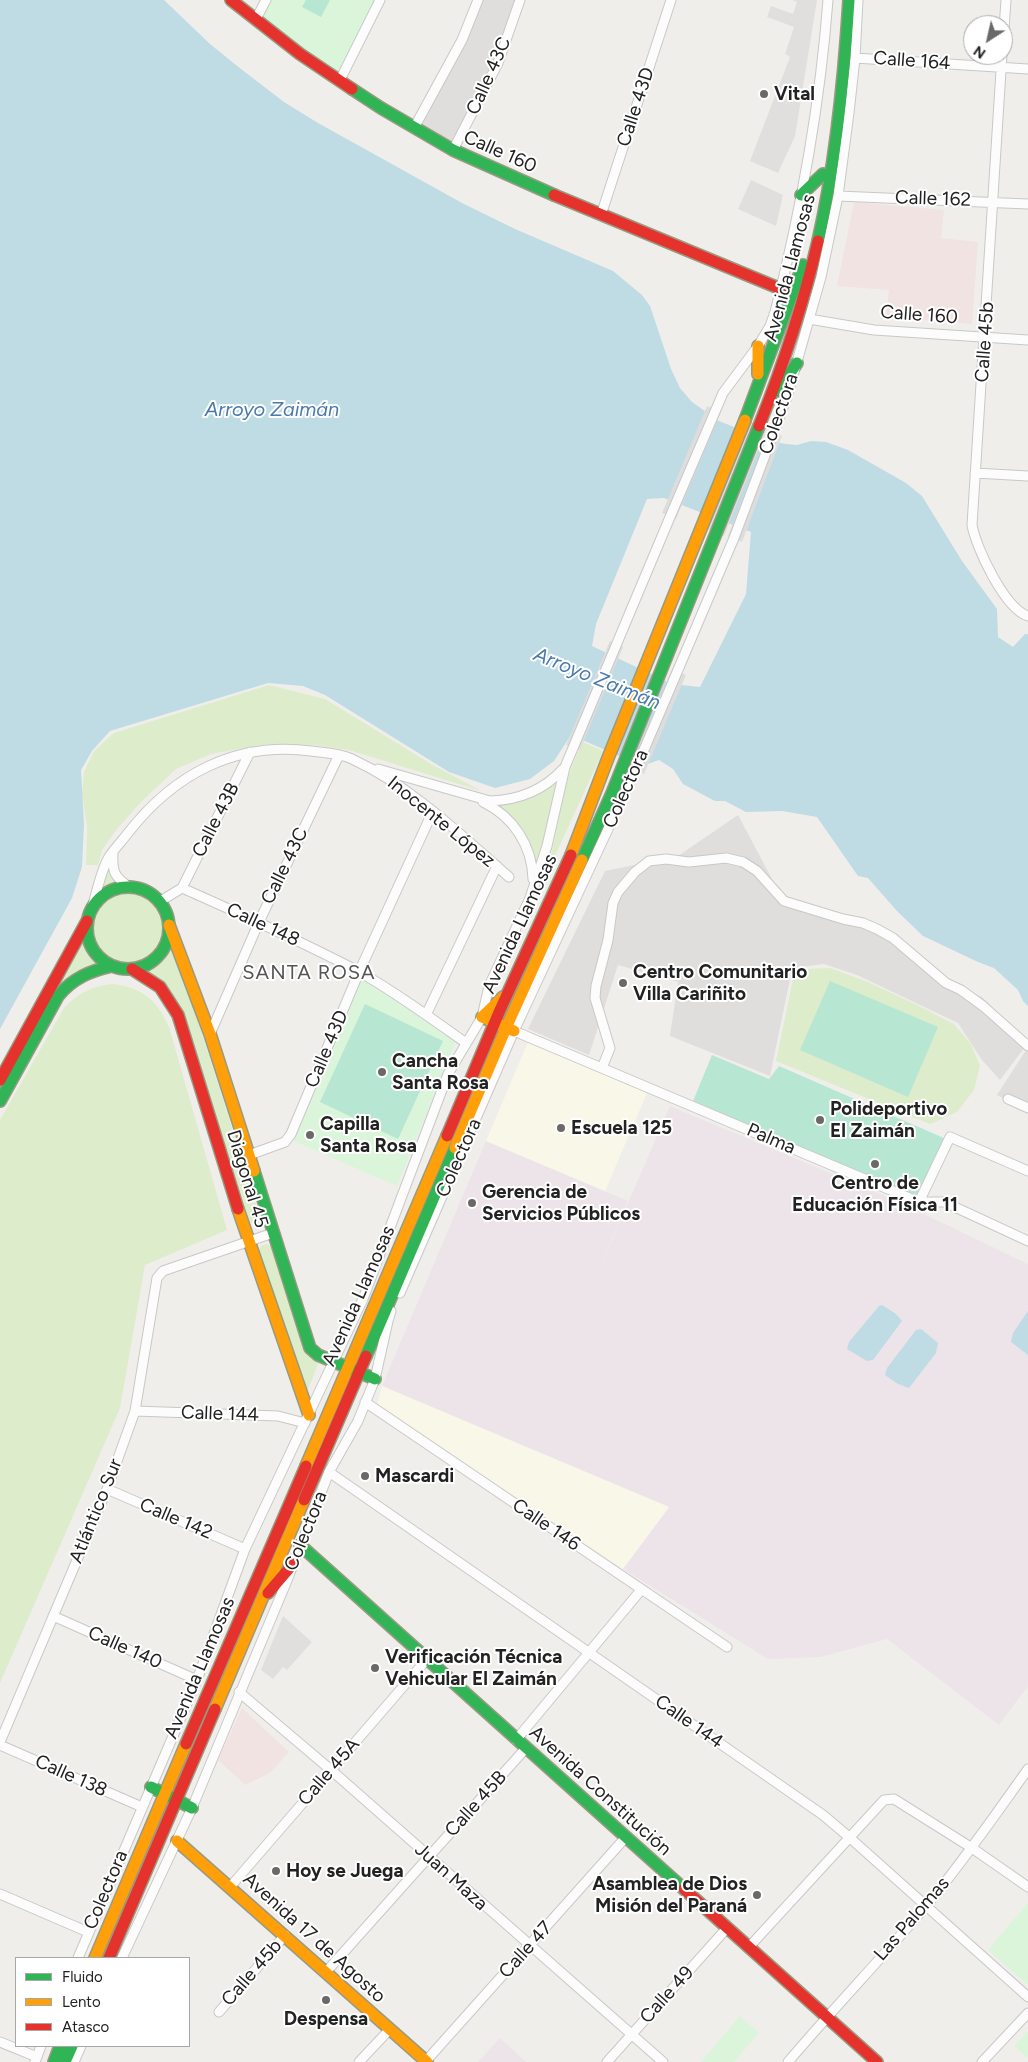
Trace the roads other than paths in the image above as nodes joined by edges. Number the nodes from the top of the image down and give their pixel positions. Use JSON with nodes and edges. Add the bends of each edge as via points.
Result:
{"nodes":[{"id":1,"x":232,"y":0,"type":"edge"},
{"id":2,"x":266,"y":0,"type":"edge"},
{"id":3,"x":380,"y":0,"type":"edge"},
{"id":4,"x":478,"y":0,"type":"edge"},
{"id":5,"x":520,"y":0,"type":"edge"},
{"id":6,"x":671,"y":0,"type":"edge"},
{"id":7,"x":828,"y":0,"type":"edge"},
{"id":8,"x":840,"y":0,"type":"edge"},
{"id":9,"x":848,"y":0,"type":"edge"},
{"id":10,"x":858,"y":0,"type":"edge"},
{"id":11,"x":1006,"y":0,"type":"edge"},
{"id":12,"x":1005,"y":15,"type":"edge"},
{"id":13,"x":256,"y":19,"type":"junction"},
{"id":14,"x":855,"y":58,"type":"junction"},
{"id":15,"x":1002,"y":67,"type":"junction"},
{"id":16,"x":1028,"y":69,"type":"edge"},
{"id":17,"x":340,"y":80,"type":"junction"},
{"id":18,"x":849,"y":113,"type":"junction"},
{"id":19,"x":414,"y":128,"type":"junction"},
{"id":20,"x":836,"y":130,"type":"junction"},
{"id":21,"x":453,"y":150,"type":"junction"},
{"id":22,"x":823,"y":174,"type":"junction"},
{"id":23,"x":801,"y":196,"type":"junction"},
{"id":24,"x":838,"y":196,"type":"junction"},
{"id":25,"x":993,"y":202,"type":"junction"},
{"id":26,"x":1028,"y":204,"type":"edge"},
{"id":27,"x":601,"y":214,"type":"junction"},
{"id":28,"x":824,"y":220,"type":"junction"},
{"id":29,"x":828,"y":241,"type":"junction"},
{"id":30,"x":781,"y":289,"type":"junction"},
{"id":31,"x":809,"y":319,"type":"junction"},
{"id":32,"x":985,"y":337,"type":"junction"},
{"id":33,"x":1028,"y":340,"type":"edge"},
{"id":34,"x":758,"y":346,"type":"junction"},
{"id":35,"x":797,"y":363,"type":"junction"},
{"id":36,"x":758,"y":383,"type":"junction"},
{"id":37,"x":768,"y":405,"type":"junction"},
{"id":38,"x":975,"y":473,"type":"junction"},
{"id":39,"x":1028,"y":476,"type":"edge"},
{"id":40,"x":1025,"y":615,"type":"edge"},
{"id":41,"x":250,"y":752,"type":"junction"},
{"id":42,"x":339,"y":755,"type":"junction"},
{"id":43,"x":359,"y":763,"type":"junction"},
{"id":44,"x":565,"y":767,"type":"junction"},
{"id":45,"x":474,"y":798,"type":"junction"},
{"id":46,"x":433,"y":811,"type":"junction"},
{"id":47,"x":113,"y":852,"type":"junction"},
{"id":48,"x":497,"y":866,"type":"junction"},
{"id":49,"x":509,"y":877,"type":"dead end"},
{"id":50,"x":533,"y":886,"type":"junction"},
{"id":51,"x":132,"y":888,"type":"junction"},
{"id":52,"x":182,"y":888,"type":"junction"},
{"id":53,"x":159,"y":902,"type":"junction"},
{"id":54,"x":92,"y":907,"type":"junction"},
{"id":55,"x":88,"y":919,"type":"junction"},
{"id":56,"x":259,"y":922,"type":"junction"},
{"id":57,"x":169,"y":925,"type":"junction"},
{"id":58,"x":112,"y":966,"type":"junction"},
{"id":59,"x":132,"y":970,"type":"junction"},
{"id":60,"x":359,"y":972,"type":"junction"},
{"id":61,"x":507,"y":994,"type":"junction"},
{"id":62,"x":426,"y":1015,"type":"junction"},
{"id":63,"x":482,"y":1017,"type":"junction"},
{"id":64,"x":495,"y":1023,"type":"junction"},
{"id":65,"x":510,"y":1029,"type":"junction"},
{"id":66,"x":210,"y":1034,"type":"junction"},
{"id":67,"x":466,"y":1043,"type":"junction"},
{"id":68,"x":1028,"y":1046,"type":"edge"},
{"id":69,"x":602,"y":1068,"type":"junction"},
{"id":70,"x":0,"y":1080,"type":"edge"},
{"id":71,"x":1008,"y":1099,"type":"dead end"},
{"id":72,"x":0,"y":1101,"type":"edge"},
{"id":73,"x":1028,"y":1108,"type":"edge"},
{"id":74,"x":249,"y":1155,"type":"junction"},
{"id":75,"x":1028,"y":1171,"type":"edge"},
{"id":76,"x":919,"y":1202,"type":"junction"},
{"id":77,"x":273,"y":1233,"type":"junction"},
{"id":78,"x":248,"y":1241,"type":"junction"},
{"id":79,"x":1028,"y":1241,"type":"edge"},
{"id":80,"x":334,"y":1362,"type":"junction"},
{"id":81,"x":347,"y":1368,"type":"junction"},
{"id":82,"x":359,"y":1373,"type":"junction"},
{"id":83,"x":374,"y":1379,"type":"junction"},
{"id":84,"x":366,"y":1402,"type":"junction"},
{"id":85,"x":135,"y":1411,"type":"junction"},
{"id":86,"x":307,"y":1419,"type":"junction"},
{"id":87,"x":329,"y":1472,"type":"junction"},
{"id":88,"x":106,"y":1489,"type":"junction"},
{"id":89,"x":300,"y":1545,"type":"junction"},
{"id":90,"x":245,"y":1549,"type":"junction"},
{"id":91,"x":292,"y":1564,"type":"junction"},
{"id":92,"x":641,"y":1590,"type":"junction"},
{"id":93,"x":260,"y":1603,"type":"junction"},
{"id":94,"x":53,"y":1616,"type":"junction"},
{"id":95,"x":728,"y":1647,"type":"dead end"},
{"id":96,"x":588,"y":1652,"type":"junction"},
{"id":97,"x":427,"y":1659,"type":"junction"},
{"id":98,"x":198,"y":1680,"type":"junction"},
{"id":99,"x":239,"y":1692,"type":"junction"},
{"id":100,"x":516,"y":1740,"type":"junction"},
{"id":101,"x":0,"y":1744,"type":"edge"},
{"id":102,"x":526,"y":1748,"type":"junction"},
{"id":103,"x":1028,"y":1769,"type":"edge"},
{"id":104,"x":331,"y":1770,"type":"junction"},
{"id":105,"x":1025,"y":1781,"type":"edge"},
{"id":106,"x":151,"y":1787,"type":"junction"},
{"id":107,"x":165,"y":1794,"type":"junction"},
{"id":108,"x":176,"y":1800,"type":"junction"},
{"id":109,"x":142,"y":1807,"type":"junction"},
{"id":110,"x":192,"y":1808,"type":"junction"},
{"id":111,"x":849,"y":1837,"type":"junction"},
{"id":112,"x":626,"y":1838,"type":"junction"},
{"id":113,"x":177,"y":1841,"type":"junction"},
{"id":114,"x":972,"y":1848,"type":"junction"},
{"id":115,"x":429,"y":1857,"type":"junction"},
{"id":116,"x":230,"y":1886,"type":"junction"},
{"id":117,"x":1028,"y":1888,"type":"edge"},
{"id":118,"x":0,"y":1894,"type":"edge"},
{"id":119,"x":926,"y":1906,"type":"junction"},
{"id":120,"x":727,"y":1928,"type":"junction"},
{"id":121,"x":88,"y":1932,"type":"junction"},
{"id":122,"x":285,"y":1935,"type":"junction"},
{"id":123,"x":529,"y":1947,"type":"junction"},
{"id":124,"x":749,"y":1947,"type":"junction"},
{"id":125,"x":78,"y":1957,"type":"edge"},
{"id":126,"x":95,"y":1957,"type":"edge"},
{"id":127,"x":109,"y":1957,"type":"edge"},
{"id":128,"x":122,"y":1957,"type":"edge"},
{"id":129,"x":326,"y":1972,"type":"junction"},
{"id":130,"x":1028,"y":1997,"type":"edge"},
{"id":131,"x":219,"y":2012,"type":"dead end"},
{"id":132,"x":1028,"y":2013,"type":"edge"},
{"id":133,"x":826,"y":2017,"type":"junction"},
{"id":134,"x":390,"y":2029,"type":"junction"},
{"id":135,"x":632,"y":2034,"type":"junction"},
{"id":136,"x":0,"y":2042,"type":"edge"},
{"id":137,"x":42,"y":2047,"type":"edge"},
{"id":138,"x":60,"y":2047,"type":"edge"},
{"id":139,"x":75,"y":2054,"type":"edge"},
{"id":140,"x":36,"y":2059,"type":"edge"},
{"id":141,"x":54,"y":2062,"type":"edge"},
{"id":142,"x":65,"y":2062,"type":"edge"},
{"id":143,"x":359,"y":2062,"type":"edge"},
{"id":144,"x":427,"y":2062,"type":"edge"},
{"id":145,"x":607,"y":2062,"type":"edge"},
{"id":146,"x":663,"y":2062,"type":"edge"},
{"id":147,"x":788,"y":2062,"type":"edge"},
{"id":148,"x":877,"y":2062,"type":"edge"},
{"id":149,"x":982,"y":2062,"type":"edge"}],
"edges":[{"from":1,"to":13,"type":"main road","name":"Calle 160"},
{"from":2,"to":13,"type":"street"},
{"from":3,"to":17,"type":"street"},
{"from":4,"to":19,"type":"street","via":[[453,57]]},
{"from":5,"to":21,"type":"street","name":"Calle 43C","via":[[498,63]]},
{"from":6,"to":27,"type":"street","name":"Calle 43D"},
{"from":7,"to":23,"type":"street","name":"Colectora","via":[[814,120]]},
{"from":8,"to":22,"type":"main road","name":"Avenida Llamosas"},
{"from":9,"to":20,"type":"main road","name":"Avenida Llamosas","via":[[846,57]]},
{"from":10,"to":14,"type":"street"},
{"from":11,"to":12,"type":"street"},
{"from":13,"to":17,"type":"main road","name":"Calle 160"},
{"from":14,"to":15,"type":"street","name":"Calle 164"},
{"from":14,"to":18,"type":"street"},
{"from":15,"to":16,"type":"street","name":"Calle 164"},
{"from":15,"to":25,"type":"street","name":"Calle 45b"},
{"from":17,"to":19,"type":"main road","name":"Calle 160"},
{"from":18,"to":20,"type":"main road"},
{"from":18,"to":24,"type":"street"},
{"from":19,"to":21,"type":"main road","name":"Calle 160"},
{"from":20,"to":28,"type":"main road","name":"Avenida Llamosas"},
{"from":21,"to":27,"type":"main road","name":"Calle 160"},
{"from":22,"to":23,"type":"main road"},
{"from":22,"to":36,"type":"main road","name":"Avenida Llamosas","via":[[806,256]]},
{"from":23,"to":30,"type":"street","name":"Colectora"},
{"from":24,"to":25,"type":"street","name":"Calle 162"},
{"from":24,"to":29,"type":"street","name":"Colectora"},
{"from":25,"to":26,"type":"street","name":"Calle 162"},
{"from":25,"to":32,"type":"street","name":"Calle 45b"},
{"from":27,"to":30,"type":"main road","name":"Calle 160"},
{"from":28,"to":29,"type":"main road"},
{"from":28,"to":37,"type":"main road","name":"Avenida Llamosas","via":[[802,303]]},
{"from":29,"to":31,"type":"street","name":"Colectora"},
{"from":30,"to":34,"type":"street","name":"Colectora","via":[[770,326]]},
{"from":31,"to":32,"type":"street","name":"Calle 160","via":[[874,330]]},
{"from":31,"to":35,"type":"street","name":"Colectora"},
{"from":32,"to":33,"type":"street","name":"Calle 160"},
{"from":32,"to":38,"type":"street","name":"Calle 45b"},
{"from":34,"to":36,"type":"main road"},
{"from":34,"to":44,"type":"street","name":"Colectora","via":[[728,384],[716,410]]},
{"from":35,"to":37,"type":"main road"},
{"from":35,"to":65,"type":"street","name":"Colectora","via":[[734,538],[636,770]]},
{"from":36,"to":61,"type":"main road","name":"Avenida Llamosas","via":[[574,848]]},
{"from":37,"to":65,"type":"main road","name":"Avenida Llamosas","via":[[608,801]]},
{"from":38,"to":39,"type":"street"},
{"from":38,"to":40,"type":"street","name":"Calle 45b","via":[[974,536],[1010,603]]},
{"from":41,"to":42,"type":"street","name":"Inocente López","via":[[272,748]]},
{"from":41,"to":47,"type":"street","name":"Inocente López","via":[[226,758],[185,779],[143,814]]},
{"from":41,"to":52,"type":"street","name":"Calle 43B"},
{"from":42,"to":43,"type":"street","name":"Inocente López"},
{"from":42,"to":56,"type":"street","name":"Calle 43C"},
{"from":43,"to":45,"type":"street"},
{"from":43,"to":46,"type":"street","name":"Inocente López","via":[[400,785]]},
{"from":44,"to":45,"type":"street","name":"Colectora","via":[[553,780],[524,797],[507,801]]},
{"from":44,"to":50,"type":"street","name":"Colectora","via":[[547,846]]},
{"from":45,"to":50,"type":"street","name":"Colectora","via":[[502,814],[523,838],[530,854]]},
{"from":46,"to":48,"type":"street","name":"Inocente López"},
{"from":46,"to":60,"type":"street","name":"Calle 43D"},
{"from":47,"to":51,"type":"street","via":[[113,870],[119,880]]},
{"from":47,"to":54,"type":"street","name":"Inocente López"},
{"from":48,"to":49,"type":"street","name":"Inocente López"},
{"from":48,"to":62,"type":"street"},
{"from":50,"to":63,"type":"street","name":"Colectora","via":[[489,986]]},
{"from":51,"to":53,"type":"main road","via":[[142,890]]},
{"from":51,"to":54,"type":"main road","via":[[109,892]]},
{"from":52,"to":53,"type":"street"},
{"from":52,"to":56,"type":"street","name":"Calle 148"},
{"from":53,"to":57,"type":"main road"},
{"from":54,"to":55,"type":"main road"},
{"from":55,"to":58,"type":"main road","via":[[86,929],[91,947]]},
{"from":55,"to":70,"type":"main road"},
{"from":56,"to":60,"type":"street","name":"Calle 148"},
{"from":56,"to":66,"type":"street","name":"Calle 43C"},
{"from":57,"to":59,"type":"main road","via":[[168,938],[155,960]]},
{"from":57,"to":66,"type":"main road","name":"Diagonal 45"},
{"from":58,"to":59,"type":"main road"},
{"from":58,"to":72,"type":"main road","via":[[75,978],[65,986]]},
{"from":59,"to":78,"type":"main road","name":"Diagonal 45","via":[[160,985],[178,1015]]},
{"from":60,"to":62,"type":"street","name":"Calle 148"},
{"from":60,"to":74,"type":"street","name":"Calle 43D","via":[[291,1134],[285,1142]]},
{"from":61,"to":63,"type":"main road"},
{"from":61,"to":64,"type":"main road","name":"Avenida Llamosas"},
{"from":62,"to":67,"type":"street","name":"Calle 148"},
{"from":63,"to":64,"type":"main road"},
{"from":63,"to":67,"type":"street","name":"Colectora"},
{"from":64,"to":65,"type":"main road"},
{"from":64,"to":81,"type":"main road","name":"Avenida Llamosas"},
{"from":65,"to":69,"type":"street","name":"Palma"},
{"from":65,"to":82,"type":"main road","name":"Avenida Llamosas"},
{"from":65,"to":83,"type":"street","name":"Colectora","via":[[390,1315]]},
{"from":66,"to":74,"type":"main road","name":"Diagonal 45"},
{"from":67,"to":80,"type":"street","name":"Colectora","via":[[448,1074],[363,1300]]},
{"from":68,"to":69,"type":"street","via":[[983,1006],[962,990],[946,983],[878,929],[784,901],[757,871],[743,862],[726,858],[689,862],[666,859],[649,862],[635,872],[613,902],[608,940],[596,986],[596,998],[610,1048]]},
{"from":69,"to":76,"type":"street","name":"Palma"},
{"from":71,"to":73,"type":"street"},
{"from":74,"to":77,"type":"main road","name":"Diagonal 45"},
{"from":75,"to":76,"type":"street","via":[[950,1137]]},
{"from":76,"to":79,"type":"street","name":"Palma","via":[[944,1202]]},
{"from":77,"to":78,"type":"street"},
{"from":77,"to":80,"type":"main road","name":"Diagonal 45","via":[[310,1348]]},
{"from":78,"to":85,"type":"street","name":"Atlántico Sur","via":[[163,1271],[157,1278]]},
{"from":78,"to":86,"type":"main road","name":"Diagonal 45"},
{"from":80,"to":81,"type":"main road","name":"Diagonal 45"},
{"from":80,"to":86,"type":"street","name":"Colectora"},
{"from":81,"to":82,"type":"main road","name":"Diagonal 45"},
{"from":81,"to":107,"type":"main road","name":"Avenida Llamosas"},
{"from":82,"to":83,"type":"main road","name":"Diagonal 45"},
{"from":82,"to":93,"type":"main road","name":"Avenida Llamosas"},
{"from":83,"to":84,"type":"street","name":"Colectora"},
{"from":84,"to":87,"type":"street","name":"Colectora"},
{"from":84,"to":92,"type":"street","name":"Calle 146"},
{"from":85,"to":86,"type":"street","name":"Calle 144"},
{"from":85,"to":88,"type":"street","name":"Atlántico Sur"},
{"from":86,"to":90,"type":"street","name":"Colectora"},
{"from":87,"to":89,"type":"street","name":"Colectora"},
{"from":87,"to":96,"type":"street","name":"Calle 144"},
{"from":88,"to":90,"type":"street","name":"Calle 142"},
{"from":88,"to":94,"type":"street","name":"Atlántico Sur"},
{"from":89,"to":91,"type":"street","name":"Colectora"},
{"from":89,"to":97,"type":"main road","name":"Avenida Constitución"},
{"from":90,"to":98,"type":"street","name":"Colectora"},
{"from":91,"to":93,"type":"main road"},
{"from":91,"to":99,"type":"street","name":"Colectora"},
{"from":92,"to":95,"type":"street","name":"Calle 146"},
{"from":92,"to":96,"type":"street"},
{"from":93,"to":108,"type":"main road","name":"Avenida Llamosas"},
{"from":94,"to":98,"type":"street","name":"Calle 140"},
{"from":94,"to":101,"type":"street","name":"Atlántico Sur"},
{"from":96,"to":100,"type":"street"},
{"from":96,"to":111,"type":"street","name":"Calle 144"},
{"from":97,"to":100,"type":"main road","name":"Avenida Constitución"},
{"from":97,"to":104,"type":"street","name":"Calle 45A"},
{"from":98,"to":106,"type":"street","name":"Colectora"},
{"from":99,"to":104,"type":"street","name":"Juan Maza"},
{"from":99,"to":110,"type":"street","name":"Colectora"},
{"from":100,"to":102,"type":"main road","name":"Avenida Constitución"},
{"from":101,"to":109,"type":"street","name":"Calle 138"},
{"from":102,"to":112,"type":"main road","name":"Avenida Constitución"},
{"from":102,"to":115,"type":"street","name":"Calle 45B"},
{"from":103,"to":105,"type":"street","name":"Las Palomas"},
{"from":104,"to":115,"type":"street","name":"Juan Maza"},
{"from":104,"to":116,"type":"street","name":"Calle 45A"},
{"from":105,"to":114,"type":"street","name":"Las Palomas"},
{"from":106,"to":107,"type":"main road"},
{"from":106,"to":109,"type":"street","name":"Colectora"},
{"from":107,"to":108,"type":"main road"},
{"from":107,"to":126,"type":"main road","name":"Avenida Llamosas"},
{"from":108,"to":110,"type":"main road"},
{"from":108,"to":127,"type":"main road","name":"Avenida Llamosas"},
{"from":109,"to":121,"type":"street","name":"Colectora"},
{"from":110,"to":113,"type":"street","name":"Colectora"},
{"from":111,"to":114,"type":"street","via":[[884,1800],[894,1799]]},
{"from":111,"to":119,"type":"street","name":"Calle 144"},
{"from":111,"to":124,"type":"street"},
{"from":112,"to":120,"type":"main road","name":"Avenida Constitución"},
{"from":112,"to":123,"type":"street","name":"Calle 47"},
{"from":113,"to":116,"type":"main road","name":"Avenida 17 de Agosto"},
{"from":113,"to":128,"type":"street","name":"Colectora"},
{"from":114,"to":117,"type":"street"},
{"from":114,"to":119,"type":"street","name":"Las Palomas"},
{"from":115,"to":123,"type":"street","name":"Juan Maza"},
{"from":115,"to":129,"type":"street","name":"Calle 45B"},
{"from":116,"to":122,"type":"main road","name":"Avenida 17 de Agosto"},
{"from":118,"to":121,"type":"street"},
{"from":119,"to":130,"type":"street","name":"Calle 144"},
{"from":119,"to":133,"type":"street","name":"Las Palomas"},
{"from":120,"to":124,"type":"main road","name":"Avenida Constitución"},
{"from":120,"to":135,"type":"street","name":"Calle 49"},
{"from":121,"to":125,"type":"street","name":"Colectora"},
{"from":122,"to":129,"type":"main road","name":"Avenida 17 de Agosto"},
{"from":122,"to":131,"type":"street","name":"Calle 45b"},
{"from":123,"to":135,"type":"street","name":"Juan Maza"},
{"from":123,"to":144,"type":"street","name":"Calle 47"},
{"from":124,"to":133,"type":"main road","name":"Avenida Constitución"},
{"from":129,"to":134,"type":"main road","name":"Avenida 17 de Agosto"},
{"from":132,"to":149,"type":"street"},
{"from":133,"to":147,"type":"street","name":"Las Palomas"},
{"from":133,"to":148,"type":"main road","name":"Avenida Constitución"},
{"from":134,"to":143,"type":"street"},
{"from":134,"to":144,"type":"main road","name":"Avenida 17 de Agosto"},
{"from":135,"to":145,"type":"street","name":"Calle 49"},
{"from":135,"to":146,"type":"street","name":"Juan Maza"},
{"from":136,"to":140,"type":"street"},
{"from":137,"to":140,"type":"street"},
{"from":138,"to":141,"type":"main road"},
{"from":139,"to":142,"type":"main road"}]}
